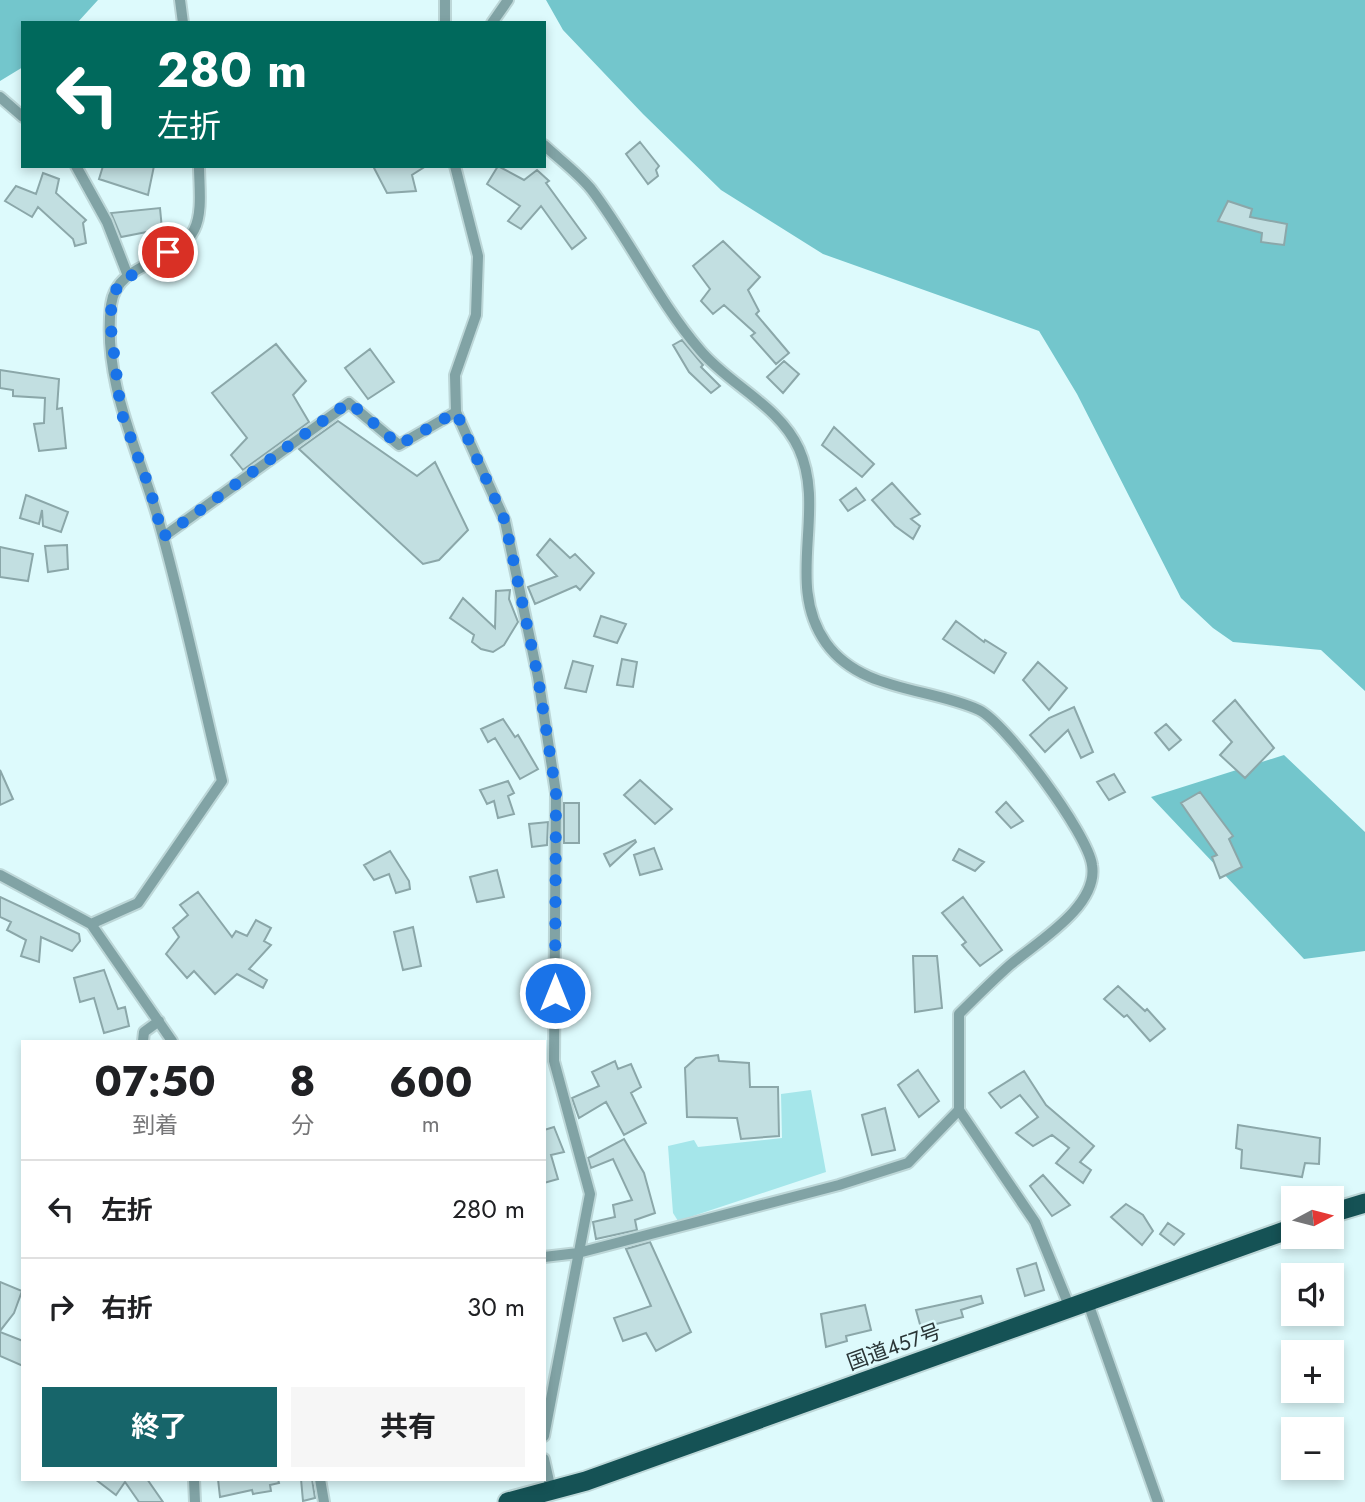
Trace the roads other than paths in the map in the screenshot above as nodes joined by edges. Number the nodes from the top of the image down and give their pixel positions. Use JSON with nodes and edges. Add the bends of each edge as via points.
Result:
{"nodes":[{"id":1,"x":180,"y":0,"type":"edge"},
{"id":2,"x":445,"y":0,"type":"edge"},
{"id":3,"x":508,"y":0,"type":"edge"},
{"id":4,"x":183,"y":21,"type":"edge"},
{"id":5,"x":444,"y":21,"type":"edge"},
{"id":6,"x":493,"y":21,"type":"edge"},
{"id":7,"x":0,"y":96,"type":"edge"},
{"id":8,"x":21,"y":115,"type":"edge"},
{"id":9,"x":546,"y":147,"type":"edge"},
{"id":10,"x":77,"y":168,"type":"edge"},
{"id":11,"x":199,"y":168,"type":"edge"},
{"id":12,"x":456,"y":168,"type":"edge"},
{"id":13,"x":128,"y":276,"type":"junction"},
{"id":14,"x":456,"y":412,"type":"junction"},
{"id":15,"x":163,"y":537,"type":"junction"},
{"id":16,"x":0,"y":875,"type":"edge"},
{"id":17,"x":91,"y":924,"type":"junction"},
{"id":18,"x":159,"y":1021,"type":"junction"},
{"id":19,"x":143,"y":1040,"type":"edge"},
{"id":20,"x":171,"y":1040,"type":"edge"},
{"id":21,"x":959,"y":1110,"type":"junction"},
{"id":22,"x":1365,"y":1203,"type":"edge"},
{"id":23,"x":1344,"y":1209,"type":"edge"},
{"id":24,"x":1281,"y":1232,"type":"edge"},
{"id":25,"x":578,"y":1252,"type":"junction"},
{"id":26,"x":546,"y":1258,"type":"edge"},
{"id":27,"x":1079,"y":1306,"type":"junction"},
{"id":28,"x":546,"y":1425,"type":"edge"},
{"id":29,"x":546,"y":1464,"type":"edge"},
{"id":30,"x":194,"y":1481,"type":"edge"},
{"id":31,"x":320,"y":1481,"type":"edge"},
{"id":32,"x":558,"y":1493,"type":"edge"},
{"id":33,"x":195,"y":1502,"type":"edge"},
{"id":34,"x":324,"y":1502,"type":"edge"},
{"id":35,"x":508,"y":1502,"type":"edge"},
{"id":36,"x":1158,"y":1502,"type":"edge"}],
"edges":[{"from":1,"to":4,"type":"street"},
{"from":2,"to":5,"type":"street"},
{"from":3,"to":6,"type":"street"},
{"from":7,"to":8,"type":"street"},
{"from":9,"to":21,"type":"street","via":[[589,187],[700,351],[775,415],[799,448],[808,484],[805,593],[826,643],[865,677],[983,712],[1056,798],[1087,847],[1093,876],[1083,901],[959,1013]]},
{"from":10,"to":13,"type":"street","via":[[107,222]]},
{"from":11,"to":13,"type":"street","via":[[194,231],[180,245]]},
{"from":12,"to":14,"type":"street","via":[[478,256],[476,315],[455,375]]},
{"from":13,"to":15,"type":"street","via":[[115,290],[111,311],[118,398]]},
{"from":14,"to":15,"type":"street","via":[[399,445],[349,402]]},
{"from":14,"to":25,"type":"street","via":[[505,521],[538,677],[556,793],[554,1061],[590,1194]]},
{"from":15,"to":17,"type":"street","via":[[222,781],[138,903]]},
{"from":16,"to":17,"type":"street"},
{"from":17,"to":18,"type":"street"},
{"from":18,"to":19,"type":"street","via":[[144,1032]]},
{"from":18,"to":20,"type":"street"},
{"from":21,"to":25,"type":"street","via":[[908,1163]]},
{"from":21,"to":27,"type":"street","via":[[1035,1222]]},
{"from":22,"to":23,"type":"highway"},
{"from":24,"to":27,"type":"highway","name":"国道457号"},
{"from":25,"to":26,"type":"street"},
{"from":25,"to":28,"type":"street"},
{"from":27,"to":32,"type":"highway","name":"国道457号"},
{"from":27,"to":36,"type":"street"},
{"from":29,"to":32,"type":"street"},
{"from":30,"to":33,"type":"street"},
{"from":31,"to":34,"type":"street"},
{"from":32,"to":35,"type":"highway","name":"国道457号"}]}
